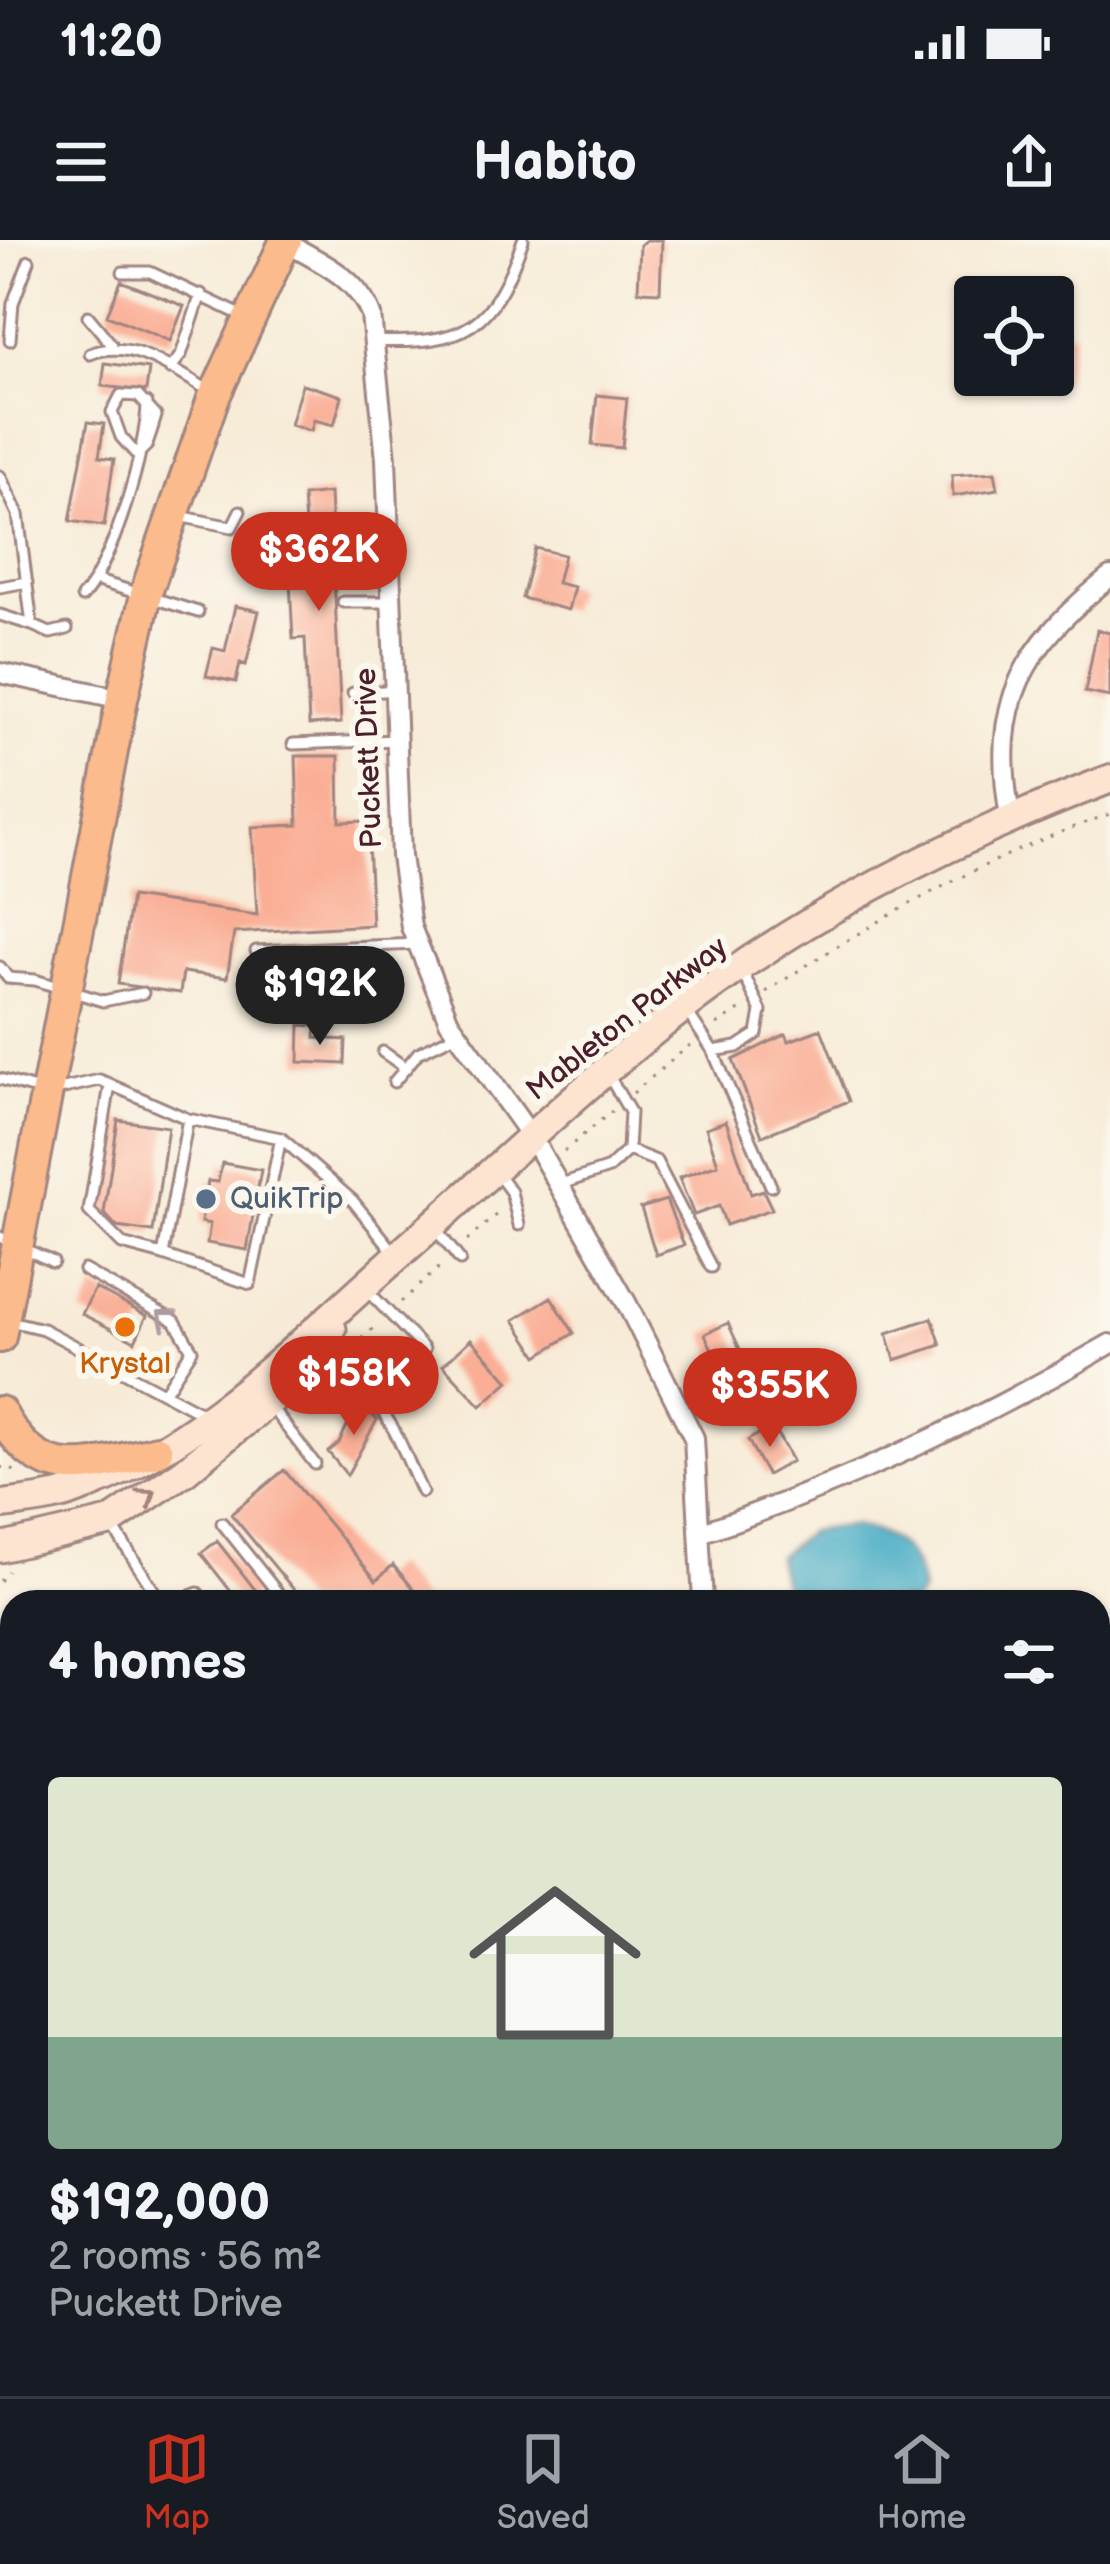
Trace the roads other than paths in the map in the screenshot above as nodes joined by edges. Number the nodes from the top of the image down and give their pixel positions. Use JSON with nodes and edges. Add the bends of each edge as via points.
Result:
{"nodes":[{"id":1,"x":523,"y":240,"type":"edge"},
{"id":2,"x":286,"y":241,"type":"edge"},
{"id":3,"x":29,"y":261,"type":"dead end"},
{"id":4,"x":123,"y":272,"type":"dead end"},
{"id":5,"x":201,"y":294,"type":"junction"},
{"id":6,"x":88,"y":316,"type":"dead end"},
{"id":7,"x":248,"y":319,"type":"junction"},
{"id":8,"x":10,"y":340,"type":"dead end"},
{"id":9,"x":374,"y":340,"type":"junction"},
{"id":10,"x":112,"y":345,"type":"junction"},
{"id":11,"x":90,"y":354,"type":"dead end"},
{"id":12,"x":170,"y":369,"type":"junction"},
{"id":13,"x":215,"y":394,"type":"junction"},
{"id":14,"x":137,"y":454,"type":"junction"},
{"id":15,"x":0,"y":476,"type":"edge"},
{"id":16,"x":240,"y":511,"type":"dead end"},
{"id":17,"x":171,"y":514,"type":"junction"},
{"id":18,"x":1110,"y":577,"type":"edge"},
{"id":19,"x":98,"y":581,"type":"junction"},
{"id":20,"x":27,"y":582,"type":"junction"},
{"id":21,"x":0,"y":587,"type":"edge"},
{"id":22,"x":146,"y":596,"type":"junction"},
{"id":23,"x":82,"y":597,"type":"dead end"},
{"id":24,"x":343,"y":602,"type":"dead end"},
{"id":25,"x":393,"y":602,"type":"junction"},
{"id":26,"x":198,"y":612,"type":"dead end"},
{"id":27,"x":0,"y":615,"type":"edge"},
{"id":28,"x":32,"y":625,"type":"junction"},
{"id":29,"x":67,"y":629,"type":"dead end"},
{"id":30,"x":0,"y":673,"type":"edge"},
{"id":31,"x":397,"y":690,"type":"junction"},
{"id":32,"x":353,"y":693,"type":"dead end"},
{"id":33,"x":122,"y":699,"type":"junction"},
{"id":34,"x":398,"y":740,"type":"junction"},
{"id":35,"x":293,"y":744,"type":"dead end"},
{"id":36,"x":1110,"y":779,"type":"edge"},
{"id":37,"x":1010,"y":817,"type":"junction"},
{"id":38,"x":417,"y":944,"type":"junction"},
{"id":39,"x":256,"y":951,"type":"dead end"},
{"id":40,"x":0,"y":968,"type":"edge"},
{"id":41,"x":741,"y":968,"type":"junction"},
{"id":42,"x":65,"y":988,"type":"junction"},
{"id":43,"x":143,"y":993,"type":"dead end"},
{"id":44,"x":685,"y":1009,"type":"junction"},
{"id":45,"x":457,"y":1034,"type":"junction"},
{"id":46,"x":713,"y":1051,"type":"junction"},
{"id":47,"x":383,"y":1052,"type":"dead end"},
{"id":48,"x":406,"y":1068,"type":"junction"},
{"id":49,"x":606,"y":1072,"type":"junction"},
{"id":50,"x":0,"y":1079,"type":"edge"},
{"id":51,"x":394,"y":1082,"type":"dead end"},
{"id":52,"x":110,"y":1084,"type":"junction"},
{"id":53,"x":46,"y":1091,"type":"junction"},
{"id":54,"x":188,"y":1119,"type":"junction"},
{"id":55,"x":281,"y":1138,"type":"junction"},
{"id":56,"x":532,"y":1138,"type":"junction"},
{"id":57,"x":628,"y":1150,"type":"junction"},
{"id":58,"x":497,"y":1173,"type":"junction"},
{"id":59,"x":558,"y":1185,"type":"junction"},
{"id":60,"x":771,"y":1186,"type":"dead end"},
{"id":61,"x":519,"y":1225,"type":"dead end"},
{"id":62,"x":434,"y":1227,"type":"junction"},
{"id":63,"x":8,"y":1243,"type":"edge"},
{"id":64,"x":163,"y":1255,"type":"junction"},
{"id":65,"x":398,"y":1256,"type":"junction"},
{"id":66,"x":460,"y":1260,"type":"dead end"},
{"id":67,"x":53,"y":1262,"type":"dead end"},
{"id":68,"x":711,"y":1267,"type":"dead end"},
{"id":69,"x":84,"y":1270,"type":"dead end"},
{"id":70,"x":359,"y":1296,"type":"junction"},
{"id":71,"x":2,"y":1328,"type":"edge"},
{"id":72,"x":1110,"y":1344,"type":"edge"},
{"id":73,"x":424,"y":1349,"type":"dead end"},
{"id":74,"x":311,"y":1358,"type":"junction"},
{"id":75,"x":165,"y":1392,"type":"junction"},
{"id":76,"x":268,"y":1403,"type":"junction"},
{"id":77,"x":0,"y":1412,"type":"edge"},
{"id":78,"x":209,"y":1418,"type":"junction"},
{"id":79,"x":158,"y":1450,"type":"junction"},
{"id":80,"x":315,"y":1464,"type":"dead end"},
{"id":81,"x":422,"y":1492,"type":"dead end"},
{"id":82,"x":0,"y":1505,"type":"edge"},
{"id":83,"x":110,"y":1522,"type":"junction"},
{"id":84,"x":222,"y":1523,"type":"dead end"},
{"id":85,"x":703,"y":1532,"type":"junction"},
{"id":86,"x":0,"y":1548,"type":"edge"},
{"id":87,"x":153,"y":1590,"type":"edge"},
{"id":88,"x":275,"y":1590,"type":"edge"},
{"id":89,"x":703,"y":1590,"type":"edge"}],
"edges":[{"from":1,"to":9,"type":"lane","via":[[485,319],[454,337]]},
{"from":2,"to":7,"type":"main road"},
{"from":2,"to":9,"type":"street","name":"Puckett Drive","via":[[363,294]]},
{"from":3,"to":8,"type":"lane"},
{"from":4,"to":5,"type":"lane","via":[[150,272]]},
{"from":5,"to":7,"type":"lane"},
{"from":5,"to":12,"type":"lane"},
{"from":6,"to":10,"type":"lane"},
{"from":7,"to":13,"type":"main road"},
{"from":9,"to":25,"type":"street","name":"Puckett Drive"},
{"from":10,"to":11,"type":"lane"},
{"from":10,"to":12,"type":"lane"},
{"from":12,"to":13,"type":"lane"},
{"from":13,"to":17,"type":"main road"},
{"from":14,"to":14,"type":"lane","via":[[112,412],[121,395],[138,396],[156,416]]},
{"from":14,"to":19,"type":"lane"},
{"from":15,"to":20,"type":"lane","via":[[18,514]]},
{"from":16,"to":17,"type":"lane","via":[[232,527]]},
{"from":17,"to":22,"type":"main road"},
{"from":18,"to":37,"type":"street","via":[[1039,644],[1015,681],[1005,740]]},
{"from":19,"to":22,"type":"lane"},
{"from":19,"to":23,"type":"lane"},
{"from":20,"to":21,"type":"lane"},
{"from":20,"to":28,"type":"lane"},
{"from":22,"to":26,"type":"lane"},
{"from":22,"to":33,"type":"main road"},
{"from":24,"to":25,"type":"lane"},
{"from":25,"to":31,"type":"street","name":"Puckett Drive"},
{"from":27,"to":28,"type":"lane"},
{"from":28,"to":29,"type":"lane"},
{"from":30,"to":33,"type":"street"},
{"from":31,"to":32,"type":"lane"},
{"from":31,"to":34,"type":"street","name":"Puckett Drive"},
{"from":33,"to":42,"type":"main road"},
{"from":34,"to":35,"type":"lane"},
{"from":34,"to":38,"type":"street","name":"Puckett Drive","via":[[400,856]]},
{"from":36,"to":37,"type":"main road","name":"Mableton Parkway"},
{"from":37,"to":41,"type":"main road","name":"Mableton Parkway"},
{"from":38,"to":39,"type":"lane"},
{"from":38,"to":45,"type":"street","name":"Puckett Drive"},
{"from":40,"to":42,"type":"lane","via":[[8,978]]},
{"from":41,"to":44,"type":"main road","name":"Mableton Parkway"},
{"from":41,"to":46,"type":"lane","via":[[761,1012],[757,1034]]},
{"from":42,"to":43,"type":"lane","via":[[103,1001]]},
{"from":42,"to":53,"type":"main road"},
{"from":44,"to":46,"type":"lane"},
{"from":44,"to":49,"type":"main road","name":"Mableton Parkway"},
{"from":45,"to":48,"type":"lane"},
{"from":45,"to":56,"type":"street","name":"Puckett Drive"},
{"from":46,"to":60,"type":"lane"},
{"from":47,"to":48,"type":"lane"},
{"from":48,"to":51,"type":"lane"},
{"from":49,"to":56,"type":"main road","name":"Mableton Parkway"},
{"from":49,"to":57,"type":"lane","via":[[629,1112]]},
{"from":50,"to":53,"type":"lane"},
{"from":52,"to":53,"type":"lane"},
{"from":52,"to":54,"type":"lane"},
{"from":52,"to":64,"type":"lane","via":[[89,1211],[122,1244]]},
{"from":53,"to":63,"type":"main road"},
{"from":54,"to":55,"type":"lane"},
{"from":54,"to":64,"type":"lane"},
{"from":55,"to":64,"type":"lane","via":[[250,1284]]},
{"from":55,"to":65,"type":"lane","via":[[352,1201]]},
{"from":56,"to":58,"type":"main road","name":"Mableton Parkway"},
{"from":56,"to":59,"type":"street","name":"Puckett Drive"},
{"from":57,"to":59,"type":"lane","via":[[609,1168]]},
{"from":57,"to":68,"type":"lane","via":[[656,1161]]},
{"from":58,"to":61,"type":"lane"},
{"from":58,"to":62,"type":"main road","name":"Mableton Parkway"},
{"from":59,"to":85,"type":"street","name":"Puckett Drive","via":[[694,1438]]},
{"from":62,"to":65,"type":"main road","name":"Mableton Parkway"},
{"from":62,"to":66,"type":"lane"},
{"from":63,"to":67,"type":"lane"},
{"from":63,"to":71,"type":"main road"},
{"from":65,"to":70,"type":"main road","name":"Mableton Parkway"},
{"from":75,"to":69,"type":"lane","one_way":true,"via":[[191,1350],[175,1321]]},
{"from":70,"to":73,"type":"lane"},
{"from":70,"to":74,"type":"main road","name":"Mableton Parkway"},
{"from":70,"to":78,"type":"main road","name":"Mableton Parkway"},
{"from":71,"to":75,"type":"lane","via":[[43,1329]]},
{"from":72,"to":85,"type":"street","via":[[952,1431]]},
{"from":74,"to":76,"type":"main road","name":"Mableton Parkway"},
{"from":74,"to":81,"type":"lane","via":[[320,1373],[363,1390]]},
{"from":75,"to":78,"type":"lane"},
{"from":76,"to":80,"type":"lane"},
{"from":83,"to":76,"type":"main road","name":"Mableton Parkway","one_way":true},
{"from":77,"to":79,"type":"main road","via":[[40,1462],[84,1468]]},
{"from":78,"to":79,"type":"main road","name":"Mableton Parkway"},
{"from":79,"to":82,"type":"main road","name":"Mableton Parkway","via":[[70,1493]]},
{"from":83,"to":86,"type":"main road","name":"Mableton Parkway"},
{"from":83,"to":87,"type":"lane"},
{"from":84,"to":88,"type":"lane"},
{"from":85,"to":89,"type":"street","name":"Puckett Drive"}]}
